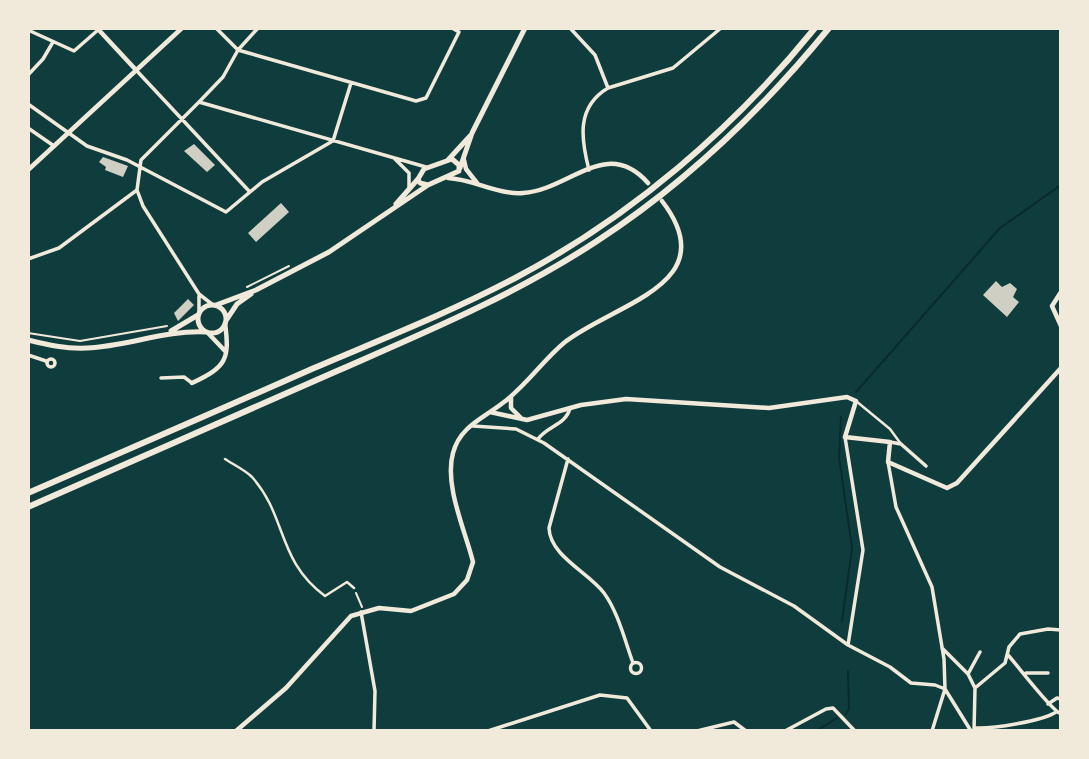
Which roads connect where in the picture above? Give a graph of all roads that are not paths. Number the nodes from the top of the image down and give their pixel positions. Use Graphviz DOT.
graph roads {
  1 [pos="182,28"];
  2 [pos="216,28"];
  3 [pos="258,28"];
  4 [pos="525,28"];
  5 [pos="570,28"];
  6 [pos="721,28"];
  7 [pos="816,28"];
  8 [pos="829,28"];
  9 [pos="98,29"];
  10 [pos="455,29"];
  11 [pos="28,30"];
  12 [pos="53,42"];
  13 [pos="239,50"];
  14 [pos="135,70"];
  15 [pos="28,75"];
  16 [pos="351,83"];
  17 [pos="608,88"];
  18 [pos="199,102"];
  19 [pos="28,104"];
  20 [pos="181,119"];
  21 [pos="28,128"];
  22 [pos="68,133"];
  23 [pos="472,134"];
  24 [pos="333,141"];
  25 [pos="54,146"];
  26 [pos="393,158"];
  27 [pos="447,160"];
  28 [pos="138,166"];
  29 [pos="428,168"];
  30 [pos="463,169"];
  31 [pos="28,170"];
  32 [pos="589,170"];
  33 [pos="410,173"];
  34 [pos="448,178"];
  35 [pos="418,179"];
  36 [pos="477,183"];
  37 [pos="648,183"];
  38 [pos="428,185"];
  39 [pos="409,188"];
  40 [pos="136,190"];
  41 [pos="249,191"];
  42 [pos="662,201"];
  43 [pos="387,214"];
  44 [pos="28,259"];
  45 [pos="256,290"];
  46 [pos="1061,292"];
  47 [pos="199,294"];
  48 [pos="214,305"];
  49 [pos="199,314"];
  50 [pos="226,321"];
  51 [pos="1061,326"];
  52 [pos="169,332"];
  53 [pos="207,332"];
  54 [pos="28,340"];
  55 [pos="227,354"];
  56 [pos="28,355"];
  57 [pos="47,361"];
  58 [pos="1061,368"];
  59 [pos="161,378"];
  60 [pos="192,383"];
  61 [pos="511,397"];
  62 [pos="856,401"];
  63 [pos="570,408"];
  64 [pos="490,412"];
  65 [pos="523,419"];
  66 [pos="476,420"];
  67 [pos="483,425"];
  68 [pos="468,427"];
  69 [pos="845,437"];
  70 [pos="538,439"];
  71 [pos="890,442"];
  72 [pos="901,444"];
  73 [pos="225,459"];
  74 [pos="568,459"];
  75 [pos="888,462"];
  76 [pos="926,466"];
  77 [pos="28,493"];
  78 [pos="28,507"];
  79 [pos="354,588"];
  80 [pos="362,611"];
  81 [pos="1061,631"];
  82 [pos="848,645"];
  83 [pos="942,648"];
  84 [pos="980,652"];
  85 [pos="1008,655"];
  86 [pos="634,663"];
  87 [pos="1026,673"];
  88 [pos="1048,673"];
  89 [pos="968,674"];
  90 [pos="975,688"];
  91 [pos="945,689"];
  92 [pos="1061,699"];
  93 [pos="1048,704"];
  94 [pos="1056,712"];
  95 [pos="1061,714"];
  96 [pos="973,730"];
  97 [pos="236,731"];
  98 [pos="374,731"];
  99 [pos="488,731"];
  100 [pos="651,731"];
  101 [pos="697,731"];
  102 [pos="746,731"];
  103 [pos="785,731"];
  104 [pos="854,731"];
  105 [pos="932,731"];
  1 -- 14 [label="street"];
  2 -- 13 [label="street"];
  3 -- 13 [label="street"];
  4 -- 23 [label="main road"];
  5 -- 17 [label="street"];
  6 -- 17 [label="street"];
  7 -- 77 [label="highway"];
  8 -- 78 [label="highway"];
  9 -- 12 [label="street"];
  9 -- 14 [label="street"];
  10 -- 16 [label="street"];
  11 -- 12 [label="street"];
  12 -- 15 [label="street"];
  13 -- 16 [label="street"];
  13 -- 18 [label="street"];
  14 -- 20 [label="street"];
  14 -- 22 [label="street"];
  16 -- 24 [label="street"];
  17 -- 32 [label="street"];
  18 -- 20 [label="street"];
  18 -- 24 [label="street"];
  19 -- 22 [label="street"];
  20 -- 28 [label="street"];
  20 -- 41 [label="street"];
  21 -- 25 [label="street"];
  22 -- 25 [label="street"];
  22 -- 28 [label="street"];
  23 -- 27 [label="main road"];
  23 -- 30 [label="main road"];
  24 -- 26 [label="street"];
  24 -- 41 [label="street"];
  25 -- 31 [label="street"];
  26 -- 29 [label="street"];
  26 -- 33 [label="street"];
  27 -- 29 [label="main road"];
  27 -- 30 [label="main road"];
  28 -- 40 [label="street"];
  28 -- 41 [label="street"];
  29 -- 35 [label="main road"];
  30 -- 34 [label="main road"];
  30 -- 36 [label="street"];
  32 -- 36 [label="street"];
  32 -- 37 [label="street"];
  33 -- 35 [label="street"];
  33 -- 39 [label="street"];
  34 -- 36 [label="street"];
  34 -- 38 [label="main road"];
  35 -- 38 [label="main road"];
  35 -- 39 [label="main road"];
  38 -- 43 [label="main road"];
  39 -- 43 [label="main road"];
  40 -- 44 [label="street"];
  40 -- 47 [label="street"];
  42 -- 61 [label="street"];
  43 -- 45 [label="main road"];
  45 -- 48 [label="main road"];
  45 -- 50 [label="main road"];
  46 -- 51 [label="street"];
  47 -- 48 [label="street"];
  47 -- 49 [label="street"];
  48 -- 49 [label="main road"];
  48 -- 50 [label="main road"];
  49 -- 52 [label="main road"];
  49 -- 53 [label="main road"];
  50 -- 53 [label="main road"];
  50 -- 55 [label="street"];
  52 -- 53 [label="main road"];
  52 -- 54 [label="main road"];
  53 -- 55 [label="street"];
  55 -- 60 [label="street"];
  56 -- 57 [label="street"];
  58 -- 75 [label="street"];
  59 -- 60 [label="street"];
  61 -- 64 [label="street"];
  61 -- 65 [label="street"];
  62 -- 63 [label="street"];
  62 -- 69 [label="street"];
  62 -- 72 [label="street"];
  63 -- 65 [label="street"];
  63 -- 70 [label="street"];
  64 -- 65 [label="street"];
  64 -- 66 [label="street"];
  66 -- 67 [label="street"];
  66 -- 68 [label="street"];
  67 -- 68 [label="street"];
  67 -- 70 [label="street"];
  68 -- 80 [label="street"];
  69 -- 71 [label="street"];
  69 -- 82 [label="street"];
  70 -- 74 [label="street"];
  71 -- 72 [label="street"];
  71 -- 75 [label="street"];
  72 -- 76 [label="street"];
  73 -- 79 [label="street"];
  74 -- 82 [label="street"];
  74 -- 86 [label="street"];
  75 -- 83 [label="street"];
  80 -- 97 [label="street"];
  80 -- 98 [label="street"];
  81 -- 85 [label="street"];
  82 -- 91 [label="street"];
  83 -- 89 [label="street"];
  83 -- 91 [label="street"];
  84 -- 89 [label="street"];
  85 -- 87 [label="street"];
  85 -- 90 [label="street"];
  87 -- 88 [label="street"];
  87 -- 93 [label="street"];
  89 -- 90 [label="street"];
  90 -- 96 [label="street"];
  91 -- 96 [label="street"];
  91 -- 105 [label="street"];
  92 -- 93 [label="street"];
  93 -- 94 [label="street"];
  94 -- 95 [label="street"];
  94 -- 96 [label="street"];
  99 -- 100 [label="street"];
  101 -- 102 [label="street"];
  103 -- 104 [label="street"];
}
